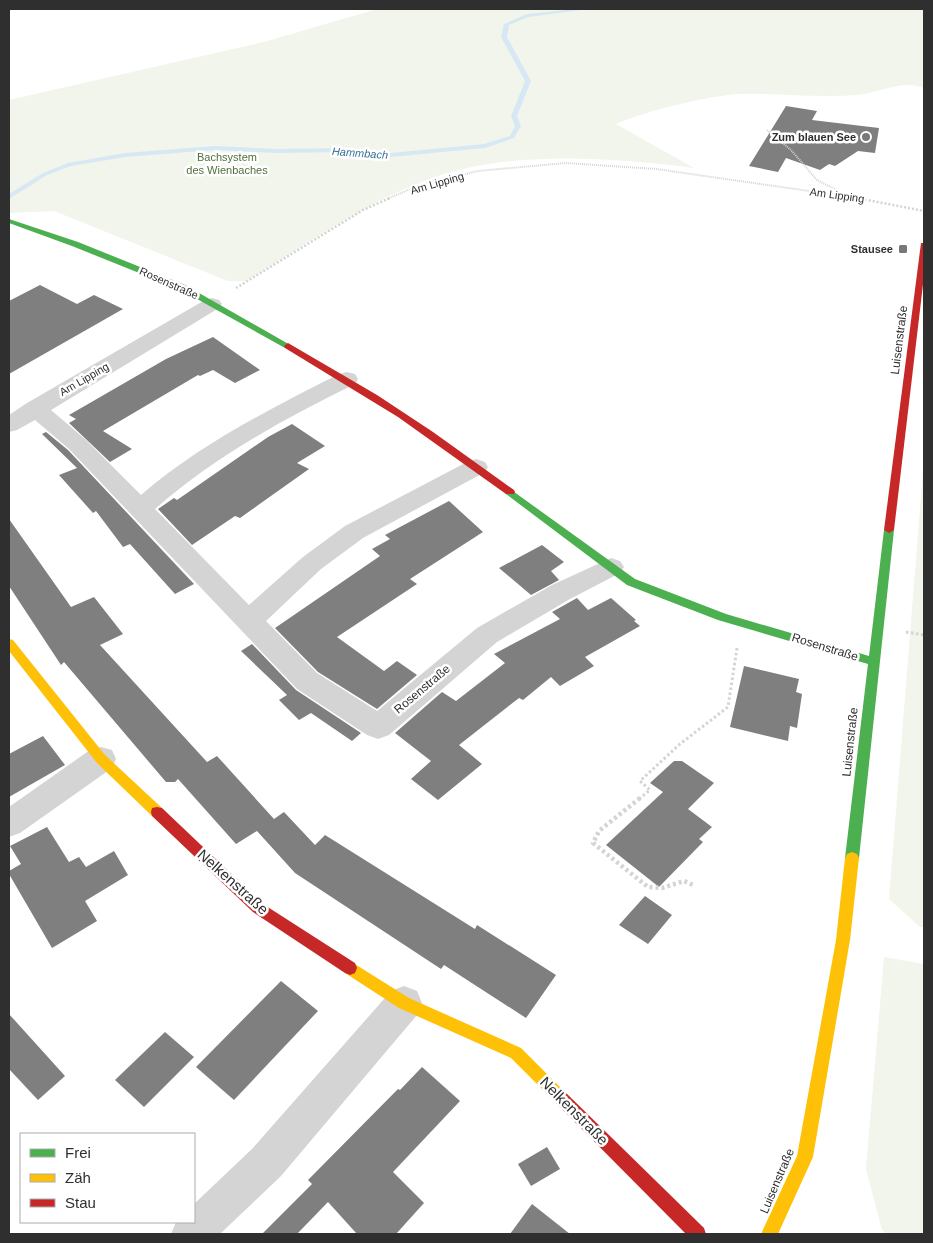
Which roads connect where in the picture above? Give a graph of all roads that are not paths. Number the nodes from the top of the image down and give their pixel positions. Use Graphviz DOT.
graph roads {
  1 [pos="9,221"];
  2 [pos="924,245"];
  3 [pos="212,304"];
  4 [pos="347,379"];
  5 [pos="35,408"];
  6 [pos="9,425"];
  7 [pos="476,467"];
  8 [pos="141,508"];
  9 [pos="611,567"];
  10 [pos="248,622"];
  11 [pos="9,642"];
  12 [pos="873,661"];
  13 [pos="101,760"];
  14 [pos="9,824"];
  15 [pos="404,1003"];
  16 [pos="191,1234"];
  17 [pos="698,1234"];
  18 [pos="769,1234"];
  1 -- 3 [label="street, Rosenstraße"];
  2 -- 12 [label="street, Luisenstraße"];
  3 -- 4 [label="street, Rosenstraße"];
  3 -- 5 [label="street, Am Lipping"];
  4 -- 7 [label="street, Rosenstraße"];
  4 -- 8 [label="street"];
  5 -- 6 [label="street, Am Lipping"];
  5 -- 8 [label="street, Rosenstraße"];
  7 -- 9 [label="street, Rosenstraße"];
  7 -- 10 [label="street"];
  8 -- 10 [label="street, Rosenstraße"];
  9 -- 10 [label="street, Rosenstraße"];
  9 -- 12 [label="street, Rosenstraße"];
  11 -- 13 [label="street, Nelkenstraße"];
  12 -- 18 [label="street, Luisenstraße"];
  13 -- 14 [label="street"];
  13 -- 15 [label="street, Nelkenstraße"];
  15 -- 16 [label="street"];
  15 -- 17 [label="street, Nelkenstraße"];
}
